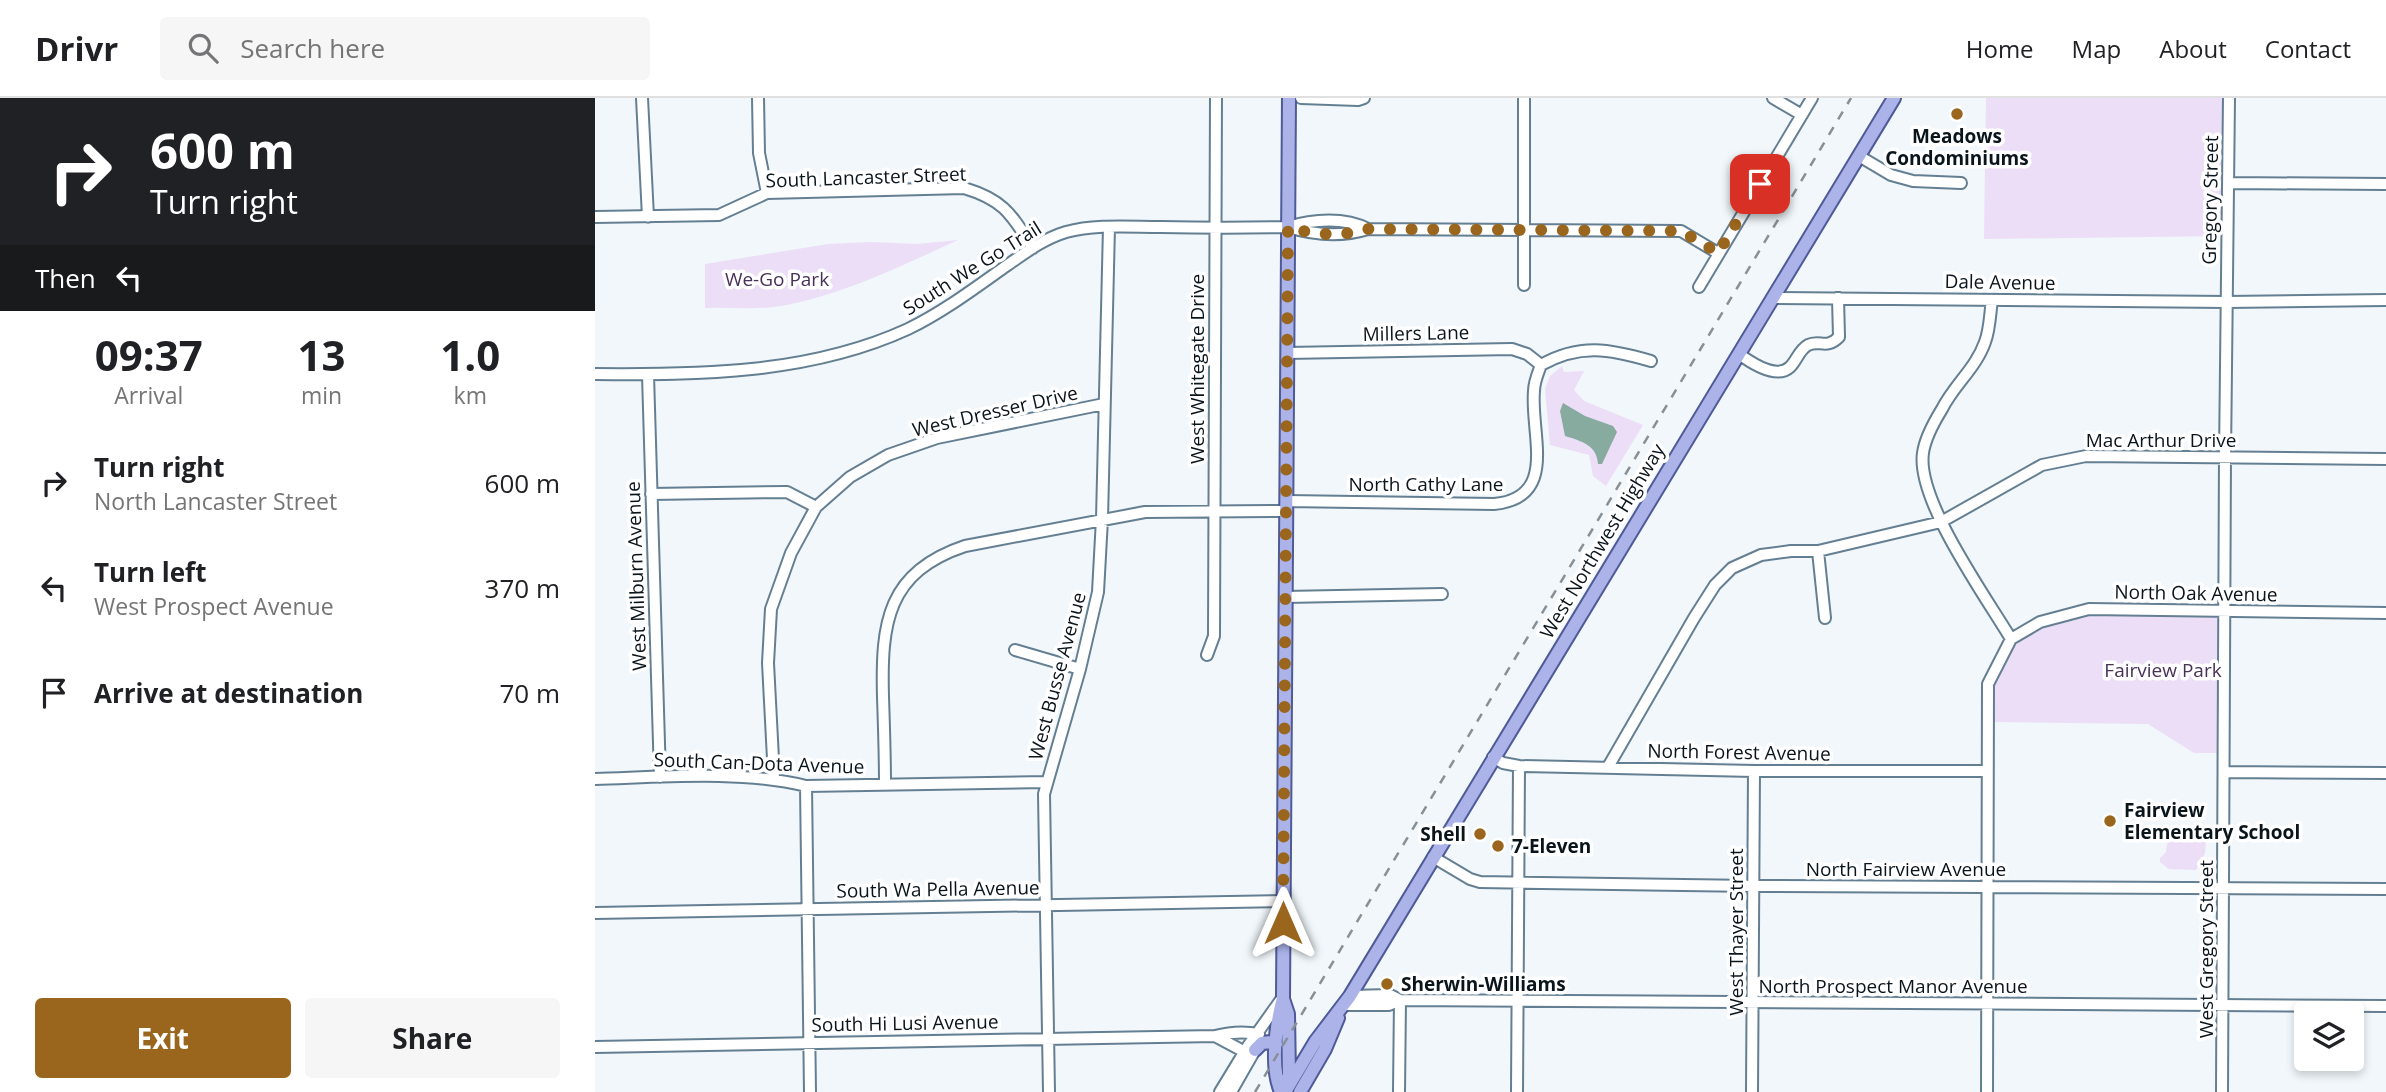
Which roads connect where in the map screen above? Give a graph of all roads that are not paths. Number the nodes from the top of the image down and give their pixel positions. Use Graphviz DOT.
graph roads {
  1 [pos="642,98"];
  2 [pos="758,98"];
  3 [pos="1210,98"];
  4 [pos="1216,98"];
  5 [pos="1289,98"];
  6 [pos="1301,98"];
  7 [pos="1364,98"];
  8 [pos="1524,98"];
  9 [pos="1773,98"];
  10 [pos="1812,98"];
  11 [pos="1893,98"];
  12 [pos="2229,98"];
  13 [pos="1802,115"];
  14 [pos="1859,156"];
  15 [pos="1961,183"];
  16 [pos="2228,183"];
  17 [pos="2386,184"];
  18 [pos="767,193"];
  19 [pos="595,217"];
  20 [pos="648,218"];
  21 [pos="1109,227"];
  22 [pos="1288,227"];
  23 [pos="1215,228"];
  24 [pos="1523,229"];
  25 [pos="1033,248"];
  26 [pos="1718,253"];
  27 [pos="1524,285"];
  28 [pos="1699,287"];
  29 [pos="1773,298"];
  30 [pos="1838,298"];
  31 [pos="1992,300"];
  32 [pos="2386,300"];
  33 [pos="2227,302"];
  34 [pos="1287,353"];
  35 [pos="1739,354"];
  36 [pos="1651,361"];
  37 [pos="1541,365"];
  38 [pos="595,374"];
  39 [pos="649,375"];
  40 [pos="1104,404"];
  41 [pos="2225,457"];
  42 [pos="2386,459"];
  43 [pos="651,494"];
  44 [pos="1286,506"];
  45 [pos="816,507"];
  46 [pos="1215,511"];
  47 [pos="1102,519"];
  48 [pos="1941,522"];
  49 [pos="1818,551"];
  50 [pos="1442,594"];
  51 [pos="1286,597"];
  52 [pos="2225,612"];
  53 [pos="2386,613"];
  54 [pos="1825,618"];
  55 [pos="2011,639"];
  56 [pos="1016,650"];
  57 [pos="1206,655"];
  58 [pos="1080,669"];
  59 [pos="1493,757"];
  60 [pos="1519,766"];
  61 [pos="1608,767"];
  62 [pos="1754,771"];
  63 [pos="1987,771"];
  64 [pos="2224,772"];
  65 [pos="2386,773"];
  66 [pos="660,777"];
  67 [pos="774,778"];
  68 [pos="595,779"];
  69 [pos="1047,782"];
  70 [pos="885,784"];
  71 [pos="806,786"];
  72 [pos="1433,858"];
  73 [pos="1518,883"];
  74 [pos="1754,886"];
  75 [pos="1987,887"];
  76 [pos="2224,888"];
  77 [pos="2386,889"];
  78 [pos="1283,901"];
  79 [pos="1046,904"];
  80 [pos="808,908"];
  81 [pos="595,913"];
  82 [pos="1283,998"];
  83 [pos="1347,1000"];
  84 [pos="1400,1000"];
  85 [pos="1517,1001"];
  86 [pos="1753,1002"];
  87 [pos="1988,1004"];
  88 [pos="2223,1005"];
  89 [pos="2386,1006"];
  90 [pos="1259,1034"];
  91 [pos="1215,1036"];
  92 [pos="1050,1039"];
  93 [pos="810,1042"];
  94 [pos="1276,1044"];
  95 [pos="595,1047"];
  96 [pos="1250,1051"];
  97 [pos="1289,1053"];
  98 [pos="1304,1059"];
  99 [pos="810,1092"];
  100 [pos="1049,1092"];
  101 [pos="1220,1092"];
  102 [pos="1231,1092"];
  103 [pos="1283,1092"];
  104 [pos="1300,1092"];
  105 [pos="1399,1092"];
  106 [pos="1517,1092"];
  107 [pos="1752,1092"];
  108 [pos="1987,1092"];
  109 [pos="2222,1092"];
  1 -- 20 [label="street"];
  2 -- 18 [label="street"];
  3 -- 4 [label="street"];
  4 -- 23 [label="street"];
  5 -- 22 [label="main road"];
  6 -- 7 [label="street"];
  8 -- 24 [label="street"];
  9 -- 13 [label="street"];
  10 -- 13 [label="street"];
  11 -- 14 [label="main road, West Northwest Highway"];
  12 -- 16 [label="street, Gregory Street"];
  13 -- 26 [label="street"];
  14 -- 15 [label="street"];
  14 -- 29 [label="main road, West Northwest Highway"];
  16 -- 17 [label="street"];
  16 -- 33 [label="street, Gregory Street"];
  18 -- 20 [label="street, South Lancaster Street"];
  18 -- 25 [label="street, South Lancaster Street"];
  19 -- 20 [label="street, South Lancaster Street"];
  21 -- 23 [label="street, South We Go Trail"];
  21 -- 25 [label="street, South We Go Trail"];
  21 -- 40 [label="street, West Busse Avenue"];
  22 -- 23 [label="street, South We Go Trail"];
  22 -- 24 [label="street, South We Go Trail"];
  22 -- 34 [label="main road"];
  23 -- 46 [label="street, West Whitegate Drive"];
  24 -- 26 [label="street, South We Go Trail"];
  24 -- 27 [label="street"];
  25 -- 39 [label="street, South We Go Trail"];
  26 -- 28 [label="street"];
  29 -- 30 [label="street, Dale Avenue"];
  29 -- 35 [label="main road, West Northwest Highway"];
  30 -- 31 [label="street, Dale Avenue"];
  30 -- 35 [label="street"];
  31 -- 33 [label="street, Dale Avenue"];
  31 -- 48 [label="street"];
  32 -- 33 [label="street, Dale Avenue"];
  33 -- 41 [label="street, West Gregory Street"];
  34 -- 37 [label="street, Millers Lane"];
  34 -- 44 [label="main road"];
  35 -- 59 [label="main road, West Northwest Highway"];
  36 -- 37 [label="street"];
  37 -- 44 [label="street, North Cathy Lane"];
  38 -- 39 [label="street, South We Go Trail"];
  39 -- 43 [label="street, West Milburn Avenue"];
  40 -- 45 [label="street, West Dresser Drive"];
  40 -- 47 [label="street, West Busse Avenue"];
  41 -- 42 [label="street, Mac Arthur Drive"];
  41 -- 48 [label="street, Mac Arthur Drive"];
  41 -- 52 [label="street, West Gregory Street"];
  43 -- 45 [label="street"];
  43 -- 66 [label="street, West Milburn Avenue"];
  44 -- 46 [label="street, North Cathy Lane"];
  44 -- 51 [label="main road"];
  45 -- 67 [label="street, West Dresser Drive"];
  46 -- 47 [label="street, North Cathy Lane"];
  46 -- 57 [label="street, West Whitegate Drive"];
  47 -- 58 [label="street, West Busse Avenue"];
  47 -- 70 [label="street, North Cathy Lane"];
  48 -- 49 [label="street, Mac Arthur Drive"];
  48 -- 55 [label="street"];
  49 -- 54 [label="street"];
  49 -- 61 [label="street, Mac Arthur Drive"];
  50 -- 51 [label="street"];
  51 -- 78 [label="main road"];
  52 -- 53 [label="street, North Oak Avenue"];
  52 -- 55 [label="street, North Oak Avenue"];
  52 -- 64 [label="street, West Gregory Street"];
  55 -- 63 [label="street"];
  56 -- 58 [label="street"];
  58 -- 69 [label="street, West Busse Avenue"];
  59 -- 60 [label="street, North Forest Avenue"];
  59 -- 72 [label="main road, West Northwest Highway"];
  60 -- 61 [label="street, North Forest Avenue"];
  60 -- 73 [label="street"];
  61 -- 62 [label="street, North Forest Avenue"];
  62 -- 63 [label="street, North Forest Avenue"];
  62 -- 74 [label="street, West Thayer Street"];
  63 -- 75 [label="street"];
  64 -- 65 [label="street"];
  64 -- 76 [label="street, West Gregory Street"];
  66 -- 67 [label="street, South Can-Dota Avenue"];
  66 -- 68 [label="street, South Can-Dota Avenue"];
  67 -- 71 [label="street, South Can-Dota Avenue"];
  69 -- 70 [label="street, South Can-Dota Avenue"];
  69 -- 79 [label="street, West Busse Avenue"];
  70 -- 71 [label="street, South Can-Dota Avenue"];
  71 -- 80 [label="street"];
  72 -- 73 [label="street, North Fairview Avenue"];
  72 -- 83 [label="main road, West Northwest Highway"];
  73 -- 74 [label="street, North Fairview Avenue"];
  73 -- 85 [label="street"];
  74 -- 75 [label="street, North Fairview Avenue"];
  74 -- 86 [label="street, West Thayer Street"];
  75 -- 76 [label="street, North Fairview Avenue"];
  75 -- 87 [label="street"];
  76 -- 77 [label="street, North Fairview Avenue"];
  76 -- 88 [label="street, West Gregory Street"];
  78 -- 79 [label="street, South Wa Pella Avenue"];
  78 -- 82 [label="main road"];
  79 -- 80 [label="street, South Wa Pella Avenue"];
  79 -- 92 [label="street, West Busse Avenue"];
  80 -- 81 [label="street, South Wa Pella Avenue"];
  80 -- 93 [label="street"];
  82 -- 90 [label="street"];
  82 -- 94 [label="main road"];
  82 -- 97 [label="main road"];
  83 -- 84 [label="street, North Prospect Manor Avenue"];
  83 -- 98 [label="main road, West Northwest Highway"];
  83 -- 104 [label="main road, West Northwest Highway"];
  84 -- 85 [label="street, North Prospect Manor Avenue"];
  84 -- 105 [label="street"];
  85 -- 86 [label="street, North Prospect Manor Avenue"];
  85 -- 106 [label="street"];
  86 -- 87 [label="street, North Prospect Manor Avenue"];
  86 -- 107 [label="street, West Thayer Street"];
  87 -- 88 [label="street, North Prospect Manor Avenue"];
  87 -- 108 [label="street"];
  88 -- 89 [label="street, North Prospect Manor Avenue"];
  88 -- 109 [label="street, West Gregory Street"];
  90 -- 91 [label="street, South Hi Lusi Avenue"];
  90 -- 96 [label="street"];
  91 -- 92 [label="street, South Hi Lusi Avenue"];
  91 -- 96 [label="street, South Hi Lusi Avenue"];
  92 -- 93 [label="street, South Hi Lusi Avenue"];
  92 -- 100 [label="street, West Busse Avenue"];
  93 -- 95 [label="street, South Hi Lusi Avenue"];
  93 -- 99 [label="street"];
  94 -- 96 [label="main road"];
  94 -- 103 [label="main road"];
  96 -- 101 [label="street"];
  96 -- 102 [label="street"];
  97 -- 98 [label="main road"];
  97 -- 103 [label="main road"];
  98 -- 103 [label="main road, West Northwest Highway"];
}
